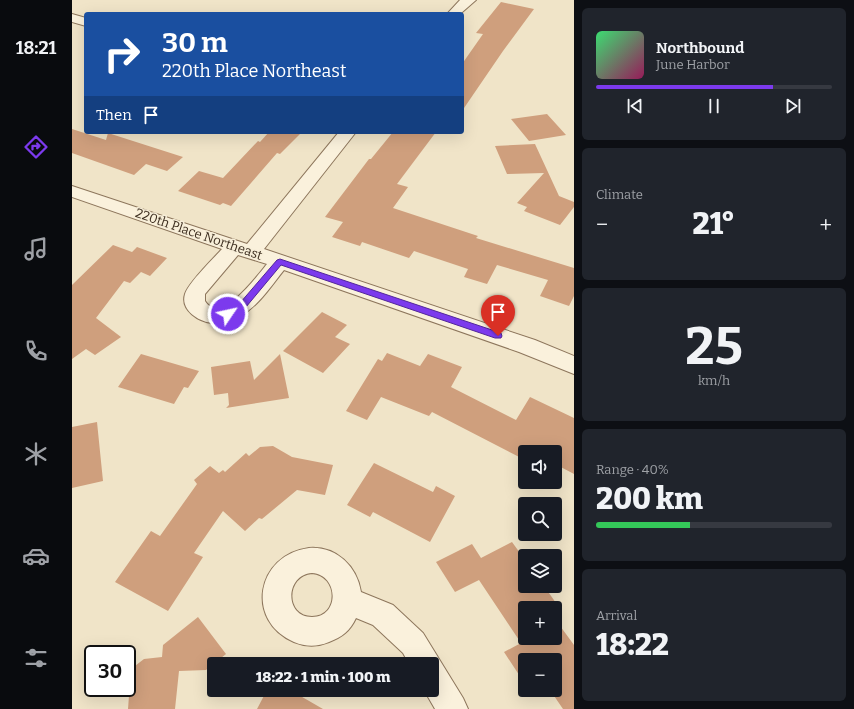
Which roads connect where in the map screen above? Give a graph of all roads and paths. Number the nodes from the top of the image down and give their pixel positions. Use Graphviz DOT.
graph roads {
  1 [pos="470,0"];
  2 [pos="455,12"];
  3 [pos="72,18"];
  4 [pos="84,21"];
  5 [pos="346,134"];
  6 [pos="72,191"];
  7 [pos="243,249"];
  8 [pos="280,262"];
  9 [pos="574,365"];
  10 [pos="348,601"];
  11 [pos="422,657"];
  12 [pos="439,686"];
  13 [pos="452,709"];
  1 -- 2 [label="street"];
  3 -- 4 [label="street"];
  5 -- 7 [label="street"];
  6 -- 7 [label="street, 220th Place Northeast"];
  7 -- 8 [label="street, 220th Place Northeast"];
  7 -- 8 [label="street"];
  8 -- 9 [label="street, 220th Place Northeast"];
  10 -- 11 [label="street"];
  12 -- 13 [label="street"];
}
